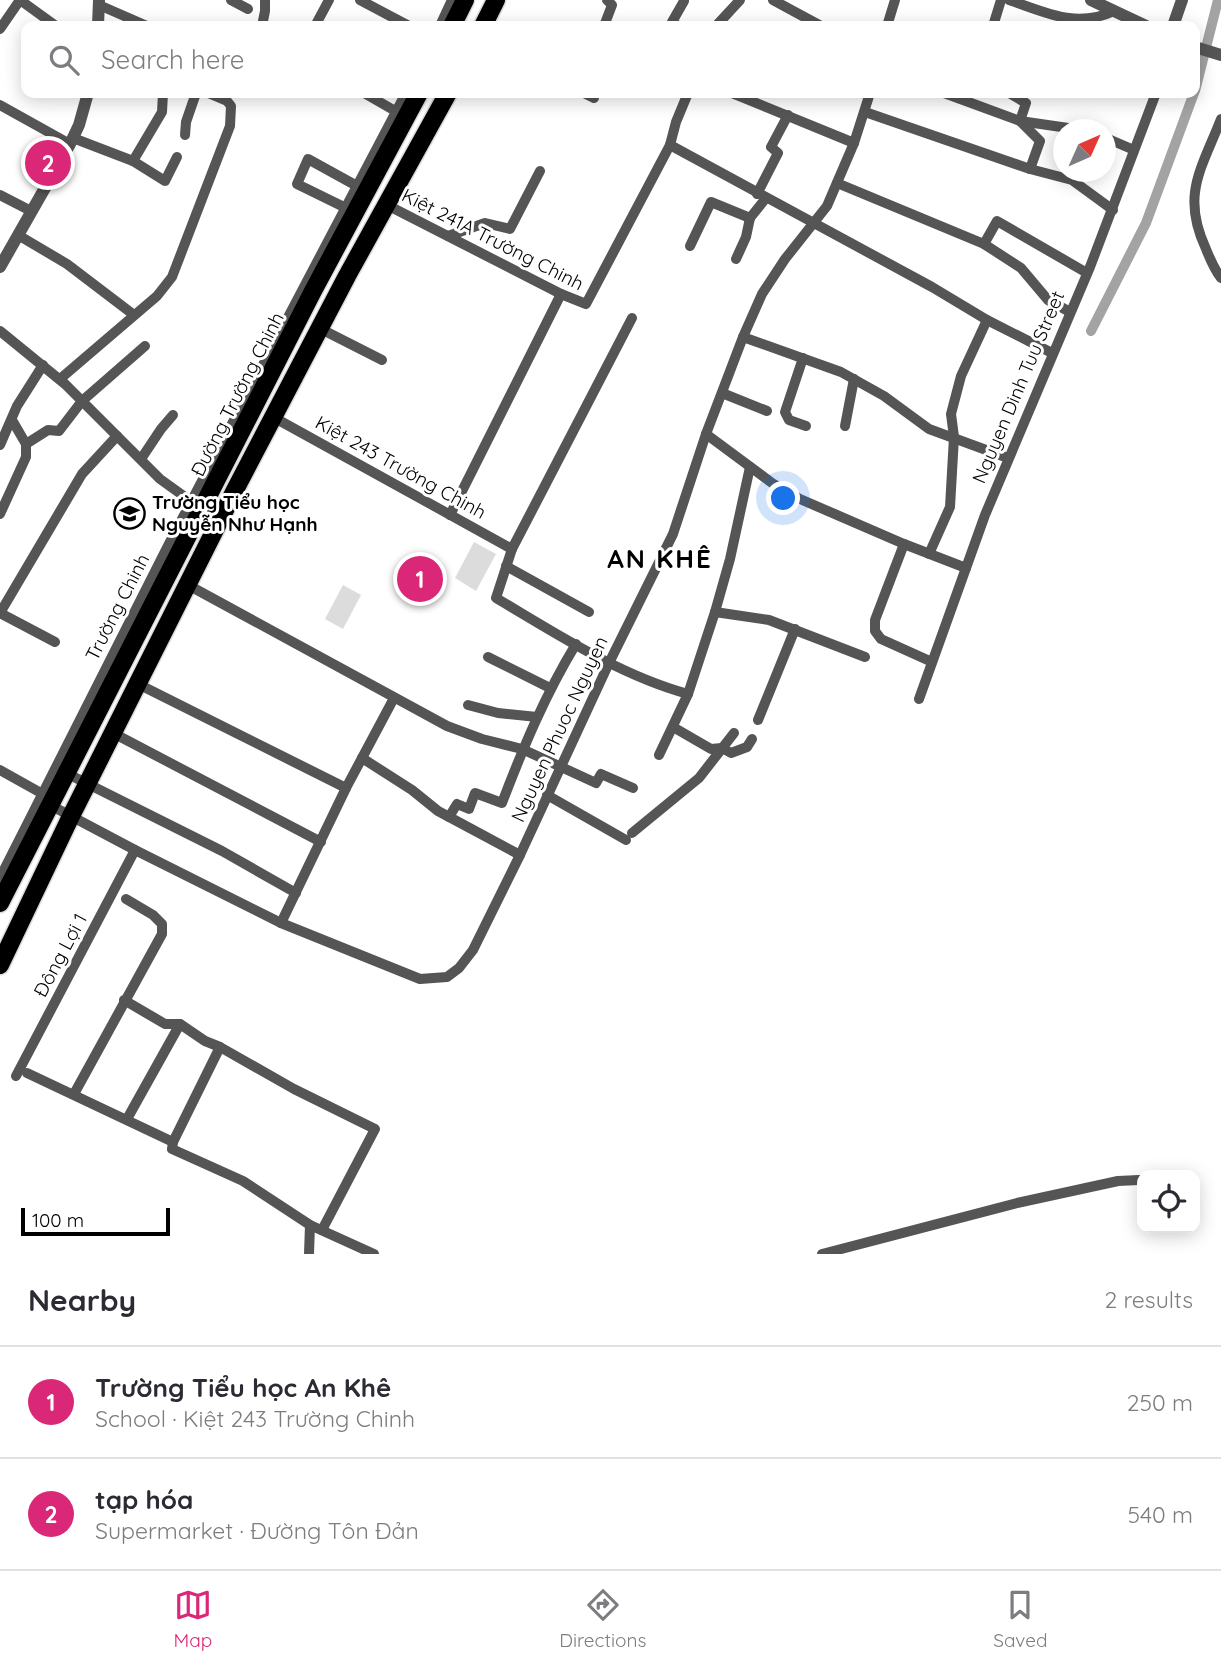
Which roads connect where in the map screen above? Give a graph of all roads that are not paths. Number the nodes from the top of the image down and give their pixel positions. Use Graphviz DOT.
graph roads {
  1 [pos="20,0"];
  2 [pos="231,0"];
  3 [pos="265,0"];
  4 [pos="329,0"];
  5 [pos="360,0"];
  6 [pos="453,0"];
  7 [pos="465,0"];
  8 [pos="496,0"];
  9 [pos="607,0"];
  10 [pos="740,0"];
  11 [pos="773,0"];
  12 [pos="895,0"];
  13 [pos="1001,0"];
  14 [pos="1009,0"];
  15 [pos="1091,0"];
  16 [pos="1182,0"];
  17 [pos="684,1"];
  18 [pos="99,2"];
  19 [pos="247,9"];
  20 [pos="1114,11"];
  21 [pos="1050,14"];
  22 [pos="49,21"];
  23 [pos="97,21"];
  24 [pos="137,21"];
  25 [pos="263,21"];
  26 [pos="318,21"];
  27 [pos="400,21"];
  28 [pos="443,21"];
  29 [pos="454,21"];
  30 [pos="486,21"];
  31 [pos="607,21"];
  32 [pos="674,21"];
  33 [pos="721,21"];
  34 [pos="812,21"];
  35 [pos="889,21"];
  36 [pos="995,21"];
  37 [pos="1048,21"];
  38 [pos="1135,21"];
  39 [pos="1175,21"];
  40 [pos="0,29"];
  41 [pos="1200,48"];
  42 [pos="1220,54"];
  43 [pos="86,98"];
  44 [pos="163,98"];
  45 [pos="194,98"];
  46 [pos="219,98"];
  47 [pos="445,98"];
  48 [pos="686,98"];
  49 [pos="745,98"];
  50 [pos="869,98"];
  51 [pos="958,98"];
  52 [pos="1018,98"];
  53 [pos="1153,98"];
  54 [pos="405,100"];
  55 [pos="0,105"];
  56 [pos="865,112"];
  57 [pos="788,115"];
  58 [pos="1221,119"];
  59 [pos="1020,121"];
  60 [pos="433,122"];
  61 [pos="1053,126"];
  62 [pos="186,135"];
  63 [pos="71,141"];
  64 [pos="854,143"];
  65 [pos="1116,143"];
  66 [pos="670,145"];
  67 [pos="1134,150"];
  68 [pos="177,157"];
  69 [pos="134,161"];
  70 [pos="1030,169"];
  71 [pos="540,171"];
  72 [pos="836,183"];
  73 [pos="357,187"];
  74 [pos="0,195"];
  75 [pos="761,196"];
  76 [pos="387,205"];
  77 [pos="346,208"];
  78 [pos="1113,210"];
  79 [pos="31,211"];
  80 [pos="750,218"];
  81 [pos="813,224"];
  82 [pos="18,235"];
  83 [pos="448,236"];
  84 [pos="984,244"];
  85 [pos="690,246"];
  86 [pos="736,259"];
  87 [pos="0,267"];
  88 [pos="1087,273"];
  89 [pos="1221,278"];
  90 [pos="313,291"];
  91 [pos="561,294"];
  92 [pos="333,302"];
  93 [pos="1070,312"];
  94 [pos="134,315"];
  95 [pos="632,318"];
  96 [pos="987,320"];
  97 [pos="319,328"];
  98 [pos="0,331"];
  99 [pos="743,337"];
  100 [pos="145,346"];
  101 [pos="1052,353"];
  102 [pos="803,358"];
  103 [pos="383,360"];
  104 [pos="43,365"];
  105 [pos="60,379"];
  106 [pos="854,379"];
  107 [pos="722,393"];
  108 [pos="82,401"];
  109 [pos="767,411"];
  110 [pos="173,415"];
  111 [pos="272,416"];
  112 [pos="12,420"];
  113 [pos="806,426"];
  114 [pos="845,426"];
  115 [pos="706,434"];
  116 [pos="117,436"];
  117 [pos="954,437"];
  118 [pos="26,444"];
  119 [pos="0,445"];
  120 [pos="1008,458"];
  121 [pos="141,460"];
  122 [pos="750,467"];
  123 [pos="192,502"];
  124 [pos="0,514"];
  125 [pos="450,515"];
  126 [pos="904,544"];
  127 [pos="512,549"];
  128 [pos="929,554"];
  129 [pos="506,566"];
  130 [pos="966,568"];
  131 [pos="188,585"];
  132 [pos="589,612"];
  133 [pos="715,612"];
  134 [pos="0,613"];
  135 [pos="795,629"];
  136 [pos="55,642"];
  137 [pos="576,644"];
  138 [pos="488,657"];
  139 [pos="865,657"];
  140 [pos="932,662"];
  141 [pos="609,663"];
  142 [pos="138,684"];
  143 [pos="550,688"];
  144 [pos="688,694"];
  145 [pos="394,698"];
  146 [pos="919,699"];
  147 [pos="468,705"];
  148 [pos="537,717"];
  149 [pos="758,720"];
  150 [pos="673,727"];
  151 [pos="113,733"];
  152 [pos="733,733"];
  153 [pos="752,739"];
  154 [pos="722,748"];
  155 [pos="522,749"];
  156 [pos="659,755"];
  157 [pos="362,758"];
  158 [pos="559,767"];
  159 [pos="0,770"];
  160 [pos="66,773"];
  161 [pos="87,783"];
  162 [pos="346,788"];
  163 [pos="633,788"];
  164 [pos="547,795"];
  165 [pos="49,799"];
  166 [pos="71,816"];
  167 [pos="449,817"];
  168 [pos="321,842"];
  169 [pos="135,850"];
  170 [pos="520,856"];
  171 [pos="0,880"];
  172 [pos="296,893"];
  173 [pos="126,899"];
  174 [pos="0,903"];
  175 [pos="281,923"];
  176 [pos="0,965"];
  177 [pos="124,1000"];
  178 [pos="180,1024"];
  179 [pos="220,1047"];
  180 [pos="74,1094"];
  181 [pos="127,1119"];
  182 [pos="173,1142"];
  183 [pos="1137,1180"];
  184 [pos="310,1225"];
  185 [pos="322,1230"];
  186 [pos="309,1254"];
  187 [pos="374,1254"];
  188 [pos="822,1254"];
  1 -- 22 [label="street"];
  1 -- 40 [label="street"];
  2 -- 19 [label="street"];
  3 -- 25 [label="street"];
  4 -- 26 [label="street"];
  5 -- 27 [label="street"];
  6 -- 28 [label="street"];
  7 -- 29 [label="highway"];
  8 -- 30 [label="highway"];
  9 -- 31 [label="street"];
  10 -- 33 [label="street"];
  11 -- 34 [label="street"];
  12 -- 35 [label="street"];
  13 -- 36 [label="street"];
  14 -- 21 [label="street"];
  15 -- 20 [label="street"];
  16 -- 39 [label="street"];
  17 -- 32 [label="street"];
  18 -- 23 [label="street"];
  18 -- 24 [label="street"];
  20 -- 21 [label="street"];
  20 -- 38 [label="street"];
  21 -- 37 [label="street"];
  41 -- 42 [label="street"];
  43 -- 63 [label="street"];
  44 -- 69 [label="street"];
  45 -- 62 [label="street"];
  46 -- 94 [label="street"];
  47 -- 60 [label="highway"];
  48 -- 66 [label="street"];
  49 -- 57 [label="street"];
  50 -- 56 [label="street, Nguyen Phuoc Nguyen"];
  51 -- 59 [label="street"];
  52 -- 59 [label="street"];
  53 -- 67 [label="street, Nguyen Dinh Tuu Street"];
  54 -- 60 [label="highway"];
  54 -- 73 [label="street, Trường Chinh"];
  54 -- 90 [label="highway, Đường Trường Chinh"];
  55 -- 63 [label="street"];
  56 -- 64 [label="street, Nguyen Phuoc Nguyen"];
  56 -- 70 [label="street"];
  57 -- 64 [label="street"];
  57 -- 75 [label="street"];
  58 -- 89 [label="street"];
  59 -- 61 [label="street"];
  59 -- 70 [label="street"];
  60 -- 76 [label="highway"];
  63 -- 69 [label="street"];
  63 -- 79 [label="street"];
  64 -- 72 [label="street, Nguyen Phuoc Nguyen"];
  65 -- 67 [label="street"];
  66 -- 75 [label="street"];
  66 -- 91 [label="street, Kiệt 241A Trường Chinh"];
  67 -- 78 [label="street, Nguyen Dinh Tuu Street"];
  68 -- 69 [label="street"];
  70 -- 78 [label="street"];
  71 -- 83 [label="street"];
  72 -- 81 [label="street, Nguyen Phuoc Nguyen"];
  72 -- 84 [label="street"];
  73 -- 77 [label="street, Trường Chinh"];
  73 -- 77 [label="street"];
  74 -- 79 [label="street"];
  75 -- 80 [label="street"];
  75 -- 81 [label="street"];
  76 -- 83 [label="street, Kiệt 241A Trường Chinh"];
  76 -- 92 [label="highway"];
  77 -- 123 [label="street, Trường Chinh"];
  78 -- 88 [label="street, Nguyen Dinh Tuu Street"];
  79 -- 82 [label="street"];
  80 -- 85 [label="street"];
  80 -- 86 [label="street"];
  81 -- 96 [label="street"];
  81 -- 99 [label="street, Nguyen Phuoc Nguyen"];
  82 -- 87 [label="street"];
  82 -- 94 [label="street"];
  83 -- 91 [label="street, Kiệt 241A Trường Chinh"];
  84 -- 88 [label="street"];
  84 -- 93 [label="street"];
  88 -- 93 [label="street, Nguyen Dinh Tuu Street"];
  90 -- 92 [label="highway"];
  90 -- 160 [label="highway, Đường Trường Chinh"];
  91 -- 125 [label="street"];
  92 -- 97 [label="highway"];
  93 -- 101 [label="street, Nguyen Dinh Tuu Street"];
  94 -- 105 [label="street"];
  95 -- 127 [label="street"];
  96 -- 101 [label="street"];
  96 -- 117 [label="street"];
  97 -- 103 [label="street"];
  97 -- 111 [label="highway"];
  98 -- 104 [label="street"];
  99 -- 102 [label="street"];
  99 -- 107 [label="street, Nguyen Phuoc Nguyen"];
  100 -- 108 [label="street"];
  101 -- 120 [label="street, Nguyen Dinh Tuu Street"];
  102 -- 106 [label="street"];
  102 -- 113 [label="street"];
  104 -- 105 [label="street"];
  104 -- 112 [label="street"];
  105 -- 108 [label="street"];
  106 -- 114 [label="street"];
  106 -- 117 [label="street"];
  107 -- 109 [label="street"];
  107 -- 115 [label="street, Nguyen Phuoc Nguyen"];
  108 -- 116 [label="street"];
  108 -- 118 [label="street"];
  110 -- 121 [label="street"];
  111 -- 125 [label="street, Kiệt 243 Trường Chinh"];
  111 -- 131 [label="highway"];
  112 -- 118 [label="street"];
  112 -- 119 [label="street"];
  115 -- 122 [label="street"];
  115 -- 141 [label="street, Nguyen Phuoc Nguyen"];
  116 -- 121 [label="street"];
  116 -- 134 [label="street"];
  117 -- 120 [label="street"];
  117 -- 128 [label="street"];
  118 -- 124 [label="street"];
  120 -- 130 [label="street, Nguyen Dinh Tuu Street"];
  121 -- 123 [label="street"];
  122 -- 126 [label="street"];
  122 -- 133 [label="street"];
  123 -- 165 [label="street, Trường Chinh"];
  125 -- 127 [label="street, Kiệt 243 Trường Chinh"];
  126 -- 128 [label="street"];
  126 -- 140 [label="street"];
  127 -- 129 [label="street"];
  128 -- 130 [label="street"];
  129 -- 132 [label="street"];
  129 -- 137 [label="street"];
  130 -- 140 [label="street, Nguyen Dinh Tuu Street"];
  131 -- 142 [label="highway"];
  131 -- 145 [label="street"];
  133 -- 135 [label="street"];
  133 -- 144 [label="street"];
  134 -- 136 [label="street"];
  135 -- 139 [label="street"];
  135 -- 149 [label="street"];
  137 -- 141 [label="street"];
  137 -- 143 [label="street"];
  138 -- 143 [label="street"];
  140 -- 146 [label="street, Nguyen Dinh Tuu Street"];
  141 -- 144 [label="street"];
  141 -- 158 [label="street, Nguyen Phuoc Nguyen"];
  142 -- 151 [label="highway"];
  142 -- 162 [label="street"];
  143 -- 148 [label="street"];
  144 -- 150 [label="street"];
  145 -- 155 [label="street"];
  145 -- 157 [label="street"];
  147 -- 148 [label="street"];
  148 -- 155 [label="street"];
  150 -- 154 [label="street"];
  150 -- 156 [label="street"];
  151 -- 161 [label="highway"];
  151 -- 168 [label="street"];
  152 -- 154 [label="street"];
  153 -- 154 [label="street"];
  154 -- 164 [label="street"];
  155 -- 158 [label="street"];
  155 -- 167 [label="street"];
  157 -- 162 [label="street"];
  157 -- 167 [label="street"];
  158 -- 163 [label="street"];
  158 -- 164 [label="street, Nguyen Phuoc Nguyen"];
  159 -- 165 [label="street, Nguyen Phuoc Nguyen"];
  160 -- 161 [label="street"];
  160 -- 165 [label="highway, Đường Trường Chinh"];
  161 -- 166 [label="highway"];
  161 -- 172 [label="street"];
  162 -- 168 [label="street"];
  164 -- 170 [label="street, Nguyen Phuoc Nguyen"];
  165 -- 166 [label="street, Nguyen Phuoc Nguyen"];
  165 -- 171 [label="street, Trường Chinh"];
  165 -- 174 [label="highway, Đường Trường Chinh"];
  166 -- 169 [label="street, Nguyen Phuoc Nguyen"];
  166 -- 176 [label="highway"];
  167 -- 170 [label="street"];
  168 -- 172 [label="street"];
  169 -- 175 [label="street, Nguyen Phuoc Nguyen"];
  169 -- 180 [label="street, Đông Lợi 1"];
  170 -- 175 [label="street, Nguyen Phuoc Nguyen"];
  172 -- 175 [label="street"];
  173 -- 177 [label="street"];
  177 -- 178 [label="street"];
  177 -- 180 [label="street"];
  178 -- 179 [label="street"];
  178 -- 181 [label="street"];
  179 -- 182 [label="street"];
  179 -- 185 [label="street"];
  180 -- 181 [label="street"];
  181 -- 182 [label="street"];
  182 -- 184 [label="street"];
  183 -- 188 [label="street"];
  184 -- 185 [label="street"];
  184 -- 186 [label="street"];
  185 -- 187 [label="street"];
}
